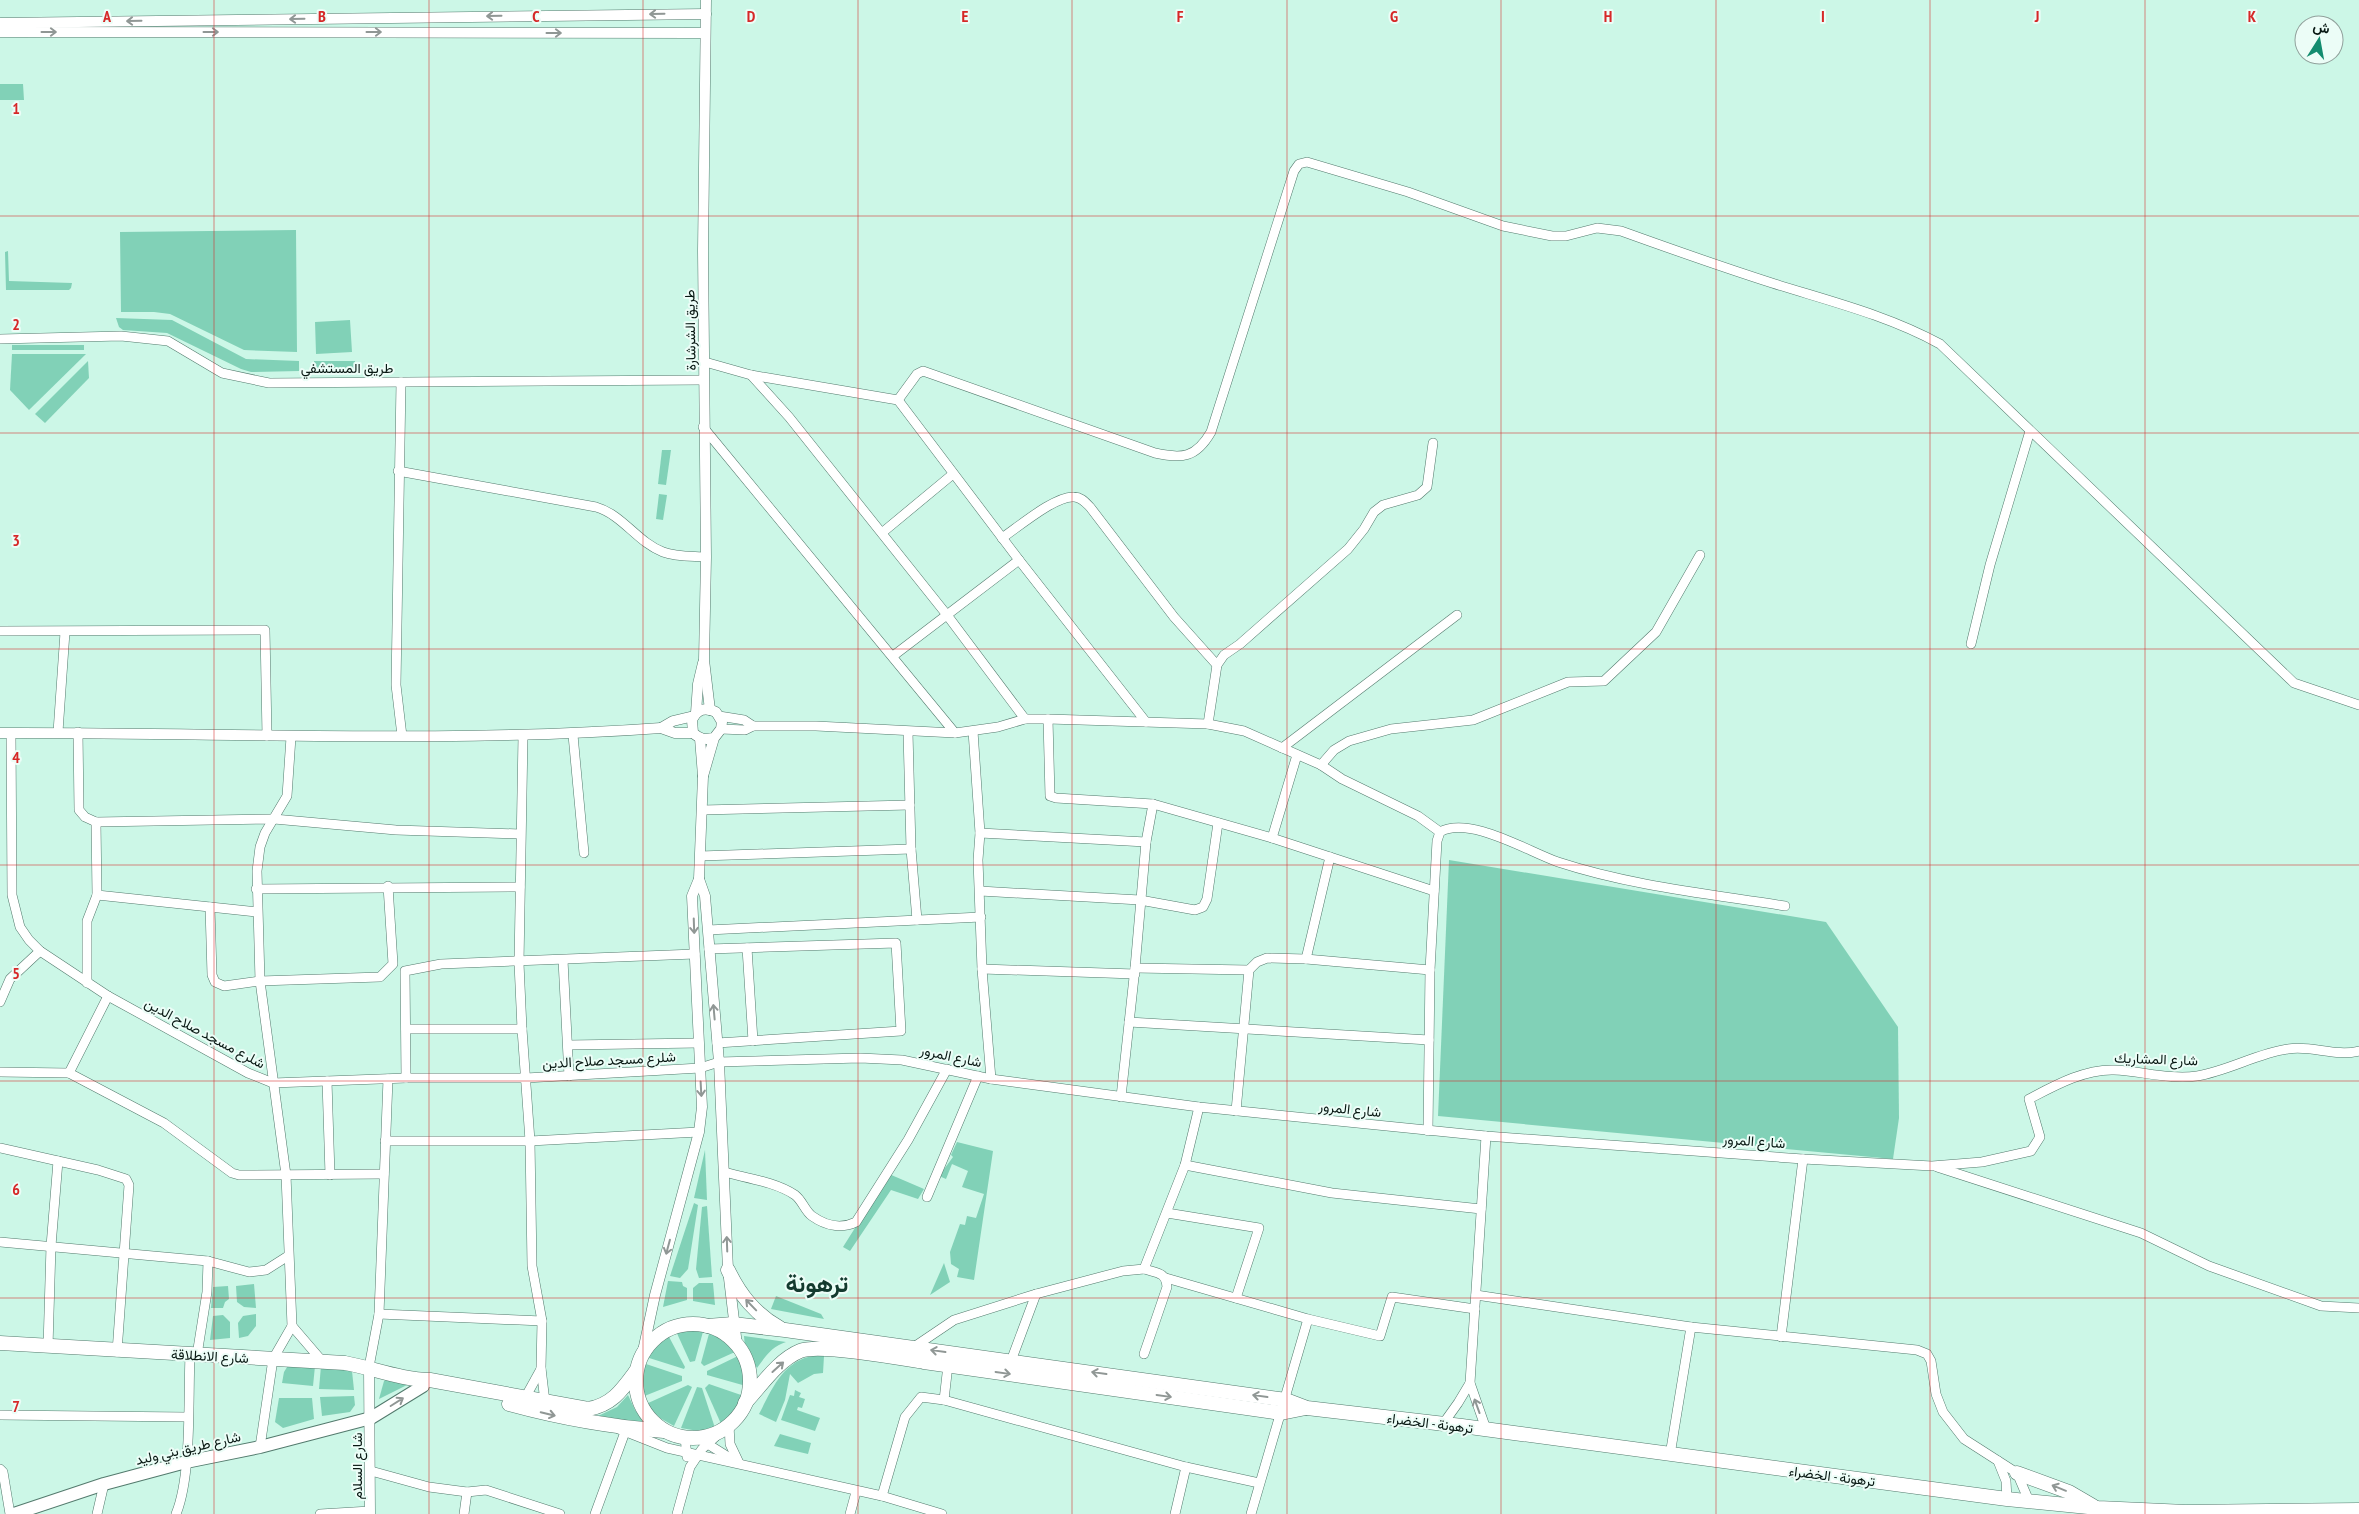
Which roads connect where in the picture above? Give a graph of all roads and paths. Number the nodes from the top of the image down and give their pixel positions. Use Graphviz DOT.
graph roads {
  1 [pos="706,0"];
  2 [pos="706,14"];
  3 [pos="0,23"];
  4 [pos="0,32"];
  5 [pos="706,33"];
  6 [pos="0,339"];
  7 [pos="705,362"];
  8 [pos="751,375"];
  9 [pos="704,380"];
  10 [pos="401,382"];
  11 [pos="898,400"];
  12 [pos="703,427"];
  13 [pos="2030,431"];
  14 [pos="1433,443"];
  15 [pos="398,471"];
  16 [pos="953,474"];
  17 [pos="882,532"];
  18 [pos="1002,538"];
  19 [pos="1700,555"];
  20 [pos="706,557"];
  21 [pos="1019,560"];
  22 [pos="947,615"];
  23 [pos="1457,615"];
  24 [pos="0,631"];
  25 [pos="65,632"];
  26 [pos="1971,644"];
  27 [pos="893,656"];
  28 [pos="704,660"];
  29 [pos="1217,665"];
  30 [pos="2359,705"];
  31 [pos="710,710"];
  32 [pos="695,714"];
  33 [pos="719,716"];
  34 [pos="1048,719"];
  35 [pos="1025,720"];
  36 [pos="1146,722"];
  37 [pos="1208,724"];
  38 [pos="753,726"];
  39 [pos="661,728"];
  40 [pos="721,729"];
  41 [pos="974,731"];
  42 [pos="58,732"];
  43 [pos="78,732"];
  44 [pos="908,732"];
  45 [pos="11,733"];
  46 [pos="955,733"];
  47 [pos="0,734"];
  48 [pos="573,735"];
  49 [pos="696,735"];
  50 [pos="267,736"];
  51 [pos="402,736"];
  52 [pos="523,736"];
  53 [pos="291,737"];
  54 [pos="714,738"];
  55 [pos="1282,748"];
  56 [pos="1297,755"];
  57 [pos="1322,765"];
  58 [pos="704,776"];
  59 [pos="1153,804"];
  60 [pos="910,805"];
  61 [pos="702,810"];
  62 [pos="274,819"];
  63 [pos="96,822"];
  64 [pos="1218,823"];
  65 [pos="1440,832"];
  66 [pos="980,833"];
  67 [pos="520,834"];
  68 [pos="1272,838"];
  69 [pos="1146,842"];
  70 [pos="912,849"];
  71 [pos="584,853"];
  72 [pos="700,856"];
  73 [pos="1330,857"];
  74 [pos="0,878"];
  75 [pos="11,878"];
  76 [pos="700,879"];
  77 [pos="388,886"];
  78 [pos="520,887"];
  79 [pos="256,889"];
  80 [pos="980,891"];
  81 [pos="1434,891"];
  82 [pos="97,895"];
  83 [pos="1140,900"];
  84 [pos="1785,906"];
  85 [pos="210,907"];
  86 [pos="257,912"];
  87 [pos="981,917"];
  88 [pos="917,920"];
  89 [pos="708,930"];
  90 [pos="747,948"];
  91 [pos="709,949"];
  92 [pos="40,951"];
  93 [pos="695,954"];
  94 [pos="1306,959"];
  95 [pos="563,960"];
  96 [pos="518,963"];
  97 [pos="982,969"];
  98 [pos="1249,970"];
  99 [pos="1430,970"];
  100 [pos="1135,971"];
  101 [pos="260,981"];
  102 [pos="87,982"];
  103 [pos="108,996"];
  104 [pos="0,1002"];
  105 [pos="1130,1022"];
  106 [pos="1243,1028"];
  107 [pos="406,1029"];
  108 [pos="522,1029"];
  109 [pos="1429,1040"];
  110 [pos="752,1041"];
  111 [pos="699,1043"];
  112 [pos="717,1043"];
  113 [pos="568,1045"];
  114 [pos="2359,1051"];
  115 [pos="719,1062"];
  116 [pos="700,1068"];
  117 [pos="947,1070"];
  118 [pos="0,1072"];
  119 [pos="69,1073"];
  120 [pos="569,1076"];
  121 [pos="978,1076"];
  122 [pos="406,1078"];
  123 [pos="526,1078"];
  124 [pos="388,1079"];
  125 [pos="991,1079"];
  126 [pos="327,1081"];
  127 [pos="273,1083"];
  128 [pos="1121,1097"];
  129 [pos="1199,1107"];
  130 [pos="1236,1111"];
  131 [pos="1428,1130"];
  132 [pos="699,1132"];
  133 [pos="1486,1136"];
  134 [pos="385,1141"];
  135 [pos="530,1141"];
  136 [pos="0,1148"];
  137 [pos="1803,1159"];
  138 [pos="58,1161"];
  139 [pos="1982,1162"];
  140 [pos="1185,1165"];
  141 [pos="1932,1166"];
  142 [pos="724,1172"];
  143 [pos="384,1174"];
  144 [pos="286,1175"];
  145 [pos="330,1175"];
  146 [pos="927,1197"];
  147 [pos="1481,1209"];
  148 [pos="1167,1213"];
  149 [pos="0,1242"];
  150 [pos="51,1246"];
  151 [pos="125,1252"];
  152 [pos="288,1256"];
  153 [pos="208,1261"];
  154 [pos="1144,1269"];
  155 [pos="728,1270"];
  156 [pos="1166,1278"];
  157 [pos="1036,1294"];
  158 [pos="1476,1294"];
  159 [pos="1236,1298"];
  160 [pos="1475,1308"];
  161 [pos="2359,1308"];
  162 [pos="380,1314"];
  163 [pos="1308,1319"];
  164 [pos="542,1321"];
  165 [pos="733,1324"];
  166 [pos="292,1326"];
  167 [pos="708,1326"];
  168 [pos="1691,1328"];
  169 [pos="785,1330"];
  170 [pos="1781,1337"];
  171 [pos="0,1344"];
  172 [pos="737,1345"];
  173 [pos="48,1347"];
  174 [pos="914,1348"];
  175 [pos="643,1351"];
  176 [pos="117,1352"];
  177 [pos="1144,1354"];
  178 [pos="194,1355"];
  179 [pos="273,1359"];
  180 [pos="1011,1361"];
  181 [pos="322,1362"];
  182 [pos="948,1365"];
  183 [pos="369,1367"];
  184 [pos="541,1368"];
  185 [pos="636,1371"];
  186 [pos="420,1383"];
  187 [pos="1470,1383"];
  188 [pos="525,1398"];
  189 [pos="944,1400"];
  190 [pos="545,1402"];
  191 [pos="745,1403"];
  192 [pos="1283,1406"];
  193 [pos="0,1415"];
  194 [pos="187,1417"];
  195 [pos="371,1418"];
  196 [pos="1443,1424"];
  197 [pos="726,1427"];
  198 [pos="1486,1429"];
  199 [pos="619,1430"];
  200 [pos="666,1431"];
  201 [pos="697,1440"];
  202 [pos="260,1447"];
  203 [pos="686,1452"];
  204 [pos="698,1455"];
  205 [pos="1670,1455"];
  206 [pos="1998,1461"];
  207 [pos="186,1462"];
  208 [pos="739,1463"];
  209 [pos="690,1467"];
  210 [pos="1186,1467"];
  211 [pos="0,1469"];
  212 [pos="371,1471"];
  213 [pos="2016,1473"];
  214 [pos="1259,1483"];
  215 [pos="104,1484"];
  216 [pos="467,1492"];
  217 [pos="856,1492"];
  218 [pos="882,1496"];
  219 [pos="2007,1499"];
  220 [pos="2029,1501"];
  221 [pos="2098,1508"];
  222 [pos="2359,1510"];
  223 [pos="370,1512"];
  224 [pos="2227,1513"];
  225 [pos="2259,1513"];
  226 [pos="10,1514"];
  227 [pos="14,1514"];
  228 [pos="97,1514"];
  229 [pos="176,1514"];
  230 [pos="320,1514"];
  231 [pos="464,1514"];
  232 [pos="560,1514"];
  233 [pos="596,1514"];
  234 [pos="677,1514"];
  235 [pos="850,1514"];
  236 [pos="942,1514"];
  237 [pos="1175,1514"];
  238 [pos="1251,1514"];
  1 -- 2 [label="street, طريق الشرشارة"];
  2 -- 3 [label="street, one-way"];
  2 -- 5 [label="street, طريق الشرشارة"];
  4 -- 5 [label="street, one-way"];
  5 -- 7 [label="street, طريق الشرشارة"];
  6 -- 10 [label="street, طريق المستشفي"];
  7 -- 8 [label="street"];
  7 -- 9 [label="street, طريق الشرشارة"];
  8 -- 11 [label="street"];
  8 -- 17 [label="street"];
  9 -- 10 [label="street, طريق المستشفي"];
  9 -- 12 [label="street, طريق الشرشارة"];
  10 -- 15 [label="street"];
  11 -- 13 [label="street"];
  11 -- 16 [label="street"];
  12 -- 20 [label="street, طريق الشرشارة"];
  12 -- 27 [label="street"];
  13 -- 26 [label="street"];
  13 -- 30 [label="street"];
  14 -- 29 [label="street"];
  15 -- 20 [label="street"];
  15 -- 51 [label="street"];
  16 -- 17 [label="street"];
  16 -- 18 [label="street"];
  17 -- 22 [label="street"];
  18 -- 21 [label="street"];
  18 -- 29 [label="street"];
  19 -- 57 [label="street"];
  20 -- 28 [label="street, طريق الشرشارة"];
  21 -- 22 [label="street"];
  21 -- 36 [label="street"];
  22 -- 27 [label="street"];
  22 -- 35 [label="street"];
  23 -- 55 [label="street"];
  24 -- 25 [label="street"];
  25 -- 42 [label="street"];
  25 -- 50 [label="street"];
  27 -- 46 [label="street"];
  28 -- 31 [label="street"];
  28 -- 32 [label="street"];
  29 -- 37 [label="street"];
  31 -- 32 [label="street"];
  31 -- 33 [label="street"];
  32 -- 39 [label="street"];
  32 -- 49 [label="street"];
  33 -- 38 [label="street"];
  33 -- 40 [label="street"];
  34 -- 35 [label="street"];
  34 -- 36 [label="street"];
  34 -- 59 [label="street"];
  35 -- 41 [label="street"];
  36 -- 37 [label="street"];
  37 -- 55 [label="street"];
  38 -- 40 [label="street"];
  38 -- 44 [label="street"];
  39 -- 48 [label="street"];
  39 -- 49 [label="street"];
  40 -- 54 [label="street"];
  41 -- 46 [label="street"];
  41 -- 66 [label="street"];
  42 -- 43 [label="street"];
  42 -- 45 [label="street"];
  43 -- 50 [label="street"];
  43 -- 63 [label="street"];
  44 -- 46 [label="street"];
  44 -- 60 [label="street"];
  45 -- 47 [label="street"];
  45 -- 75 [label="street, شلرع مسجد صلاح الدين"];
  48 -- 52 [label="street"];
  48 -- 71 [label="street"];
  49 -- 54 [label="street"];
  49 -- 58 [label="street"];
  50 -- 53 [label="street"];
  51 -- 52 [label="street"];
  51 -- 53 [label="street"];
  52 -- 67 [label="street"];
  53 -- 62 [label="street"];
  54 -- 58 [label="street"];
  55 -- 56 [label="street"];
  56 -- 57 [label="street"];
  56 -- 68 [label="street"];
  57 -- 65 [label="street"];
  58 -- 61 [label="street"];
  59 -- 64 [label="street"];
  59 -- 69 [label="street"];
  60 -- 61 [label="street"];
  60 -- 70 [label="street"];
  61 -- 72 [label="street"];
  62 -- 63 [label="street"];
  62 -- 67 [label="street"];
  62 -- 79 [label="street"];
  63 -- 82 [label="street"];
  64 -- 68 [label="street"];
  64 -- 83 [label="street"];
  65 -- 81 [label="street"];
  65 -- 84 [label="street"];
  66 -- 69 [label="street"];
  66 -- 80 [label="street"];
  67 -- 78 [label="street"];
  68 -- 73 [label="street"];
  69 -- 83 [label="street"];
  70 -- 72 [label="street"];
  70 -- 88 [label="street"];
  72 -- 76 [label="street"];
  73 -- 81 [label="street"];
  73 -- 94 [label="street"];
  74 -- 75 [label="street"];
  75 -- 92 [label="street, شلرع مسجد صلاح الدين"];
  76 -- 89 [label="street"];
  76 -- 93 [label="street, one-way"];
  77 -- 78 [label="street"];
  77 -- 79 [label="street"];
  77 -- 101 [label="street"];
  78 -- 96 [label="street"];
  79 -- 86 [label="street"];
  80 -- 83 [label="street"];
  80 -- 87 [label="street"];
  81 -- 99 [label="street"];
  82 -- 85 [label="street"];
  82 -- 102 [label="street"];
  83 -- 100 [label="street"];
  85 -- 86 [label="street"];
  85 -- 101 [label="street"];
  86 -- 101 [label="street"];
  87 -- 88 [label="street"];
  87 -- 97 [label="street"];
  88 -- 89 [label="street"];
  89 -- 91 [label="street"];
  90 -- 91 [label="street"];
  90 -- 110 [label="street"];
  90 -- 110 [label="street"];
  112 -- 91 [label="street, one-way"];
  92 -- 102 [label="street, شلرع مسجد صلاح الدين"];
  92 -- 104 [label="street"];
  93 -- 95 [label="street"];
  93 -- 111 [label="street"];
  94 -- 98 [label="street"];
  94 -- 99 [label="street"];
  95 -- 96 [label="street"];
  95 -- 113 [label="street"];
  96 -- 107 [label="street"];
  96 -- 108 [label="street"];
  97 -- 100 [label="street"];
  97 -- 125 [label="street"];
  98 -- 100 [label="street"];
  98 -- 106 [label="street"];
  99 -- 109 [label="street"];
  100 -- 105 [label="street"];
  101 -- 127 [label="street"];
  102 -- 103 [label="street, شلرع مسجد صلاح الدين"];
  103 -- 119 [label="street"];
  103 -- 127 [label="street, شلرع مسجد صلاح الدين"];
  105 -- 106 [label="street"];
  105 -- 128 [label="street"];
  106 -- 109 [label="street"];
  106 -- 130 [label="street"];
  107 -- 108 [label="street"];
  107 -- 122 [label="street"];
  108 -- 123 [label="street"];
  109 -- 131 [label="street"];
  110 -- 112 [label="street"];
  111 -- 113 [label="street"];
  111 -- 116 [label="street"];
  112 -- 115 [label="street"];
  113 -- 120 [label="street"];
  114 -- 139 [label="street, شارع المشاريك"];
  115 -- 116 [label="street, شلرع مسجد صلاح الدين"];
  115 -- 117 [label="street, شارع المرور"];
  115 -- 142 [label="street"];
  116 -- 120 [label="street, شلرع مسجد صلاح الدين"];
  116 -- 132 [label="street, one-way"];
  117 -- 121 [label="street, شارع المرور"];
  117 -- 142 [label="street"];
  118 -- 119 [label="street"];
  119 -- 144 [label="street"];
  120 -- 123 [label="street, شلرع مسجد صلاح الدين"];
  121 -- 125 [label="street, شارع المرور"];
  121 -- 146 [label="street"];
  122 -- 123 [label="street, شلرع مسجد صلاح الدين"];
  122 -- 124 [label="street, شلرع مسجد صلاح الدين"];
  123 -- 135 [label="street"];
  124 -- 126 [label="street, شلرع مسجد صلاح الدين"];
  124 -- 134 [label="street"];
  125 -- 128 [label="street, شارع المرور"];
  126 -- 127 [label="street, شلرع مسجد صلاح الدين"];
  126 -- 145 [label="street"];
  127 -- 144 [label="street"];
  128 -- 129 [label="street, شارع المرور"];
  129 -- 130 [label="street, شارع المرور"];
  129 -- 140 [label="street"];
  130 -- 131 [label="street, شارع المرور"];
  131 -- 133 [label="street, شارع المرور"];
  132 -- 135 [label="street"];
  132 -- 175 [label="street, one-way"];
  133 -- 137 [label="street, شارع المرور"];
  133 -- 147 [label="street"];
  134 -- 135 [label="street"];
  134 -- 143 [label="street"];
  135 -- 164 [label="street"];
  136 -- 138 [label="street"];
  137 -- 141 [label="street, شارع المرور"];
  137 -- 170 [label="street"];
  138 -- 150 [label="street"];
  138 -- 151 [label="street"];
  139 -- 141 [label="street, شارع المرور"];
  140 -- 147 [label="street"];
  140 -- 148 [label="street"];
  141 -- 161 [label="street"];
  155 -- 142 [label="street, one-way"];
  143 -- 145 [label="street"];
  143 -- 162 [label="street"];
  144 -- 145 [label="street"];
  144 -- 152 [label="street"];
  147 -- 158 [label="street"];
  148 -- 154 [label="street"];
  148 -- 159 [label="street"];
  149 -- 150 [label="street"];
  150 -- 151 [label="street"];
  150 -- 173 [label="street"];
  151 -- 153 [label="street"];
  151 -- 176 [label="street"];
  152 -- 153 [label="street"];
  152 -- 166 [label="street"];
  153 -- 178 [label="street"];
  154 -- 156 [label="street"];
  154 -- 157 [label="street"];
  155 -- 165 [label="street"];
  169 -- 155 [label="highway, one-way"];
  156 -- 159 [label="street"];
  156 -- 177 [label="street"];
  157 -- 174 [label="street"];
  157 -- 180 [label="street"];
  158 -- 160 [label="street"];
  158 -- 168 [label="street"];
  159 -- 163 [label="street"];
  160 -- 163 [label="street"];
  160 -- 187 [label="street"];
  162 -- 164 [label="street"];
  162 -- 183 [label="street"];
  163 -- 192 [label="street"];
  164 -- 184 [label="street"];
  165 -- 167 [label="highway"];
  165 -- 169 [label="highway"];
  165 -- 172 [label="street"];
  166 -- 179 [label="street"];
  166 -- 181 [label="street"];
  167 -- 172 [label="highway"];
  167 -- 175 [label="highway"];
  168 -- 170 [label="street"];
  168 -- 205 [label="street"];
  169 -- 174 [label="highway"];
  170 -- 206 [label="street"];
  171 -- 173 [label="highway, شارع الانطلاقة"];
  172 -- 191 [label="highway"];
  173 -- 176 [label="highway, شارع الانطلاقة"];
  180 -- 174 [label="highway, one-way"];
  175 -- 185 [label="highway"];
  176 -- 178 [label="highway, شارع الانطلاقة"];
  178 -- 179 [label="highway, شارع الانطلاقة"];
  178 -- 194 [label="street"];
  179 -- 181 [label="highway, شارع الانطلاقة"];
  179 -- 202 [label="street"];
  192 -- 180 [label="highway, one-way"];
  181 -- 183 [label="highway, شارع الانطلاقة"];
  182 -- 189 [label="street"];
  191 -- 182 [label="highway, one-way"];
  182 -- 192 [label="highway, one-way"];
  183 -- 186 [label="highway, شارع الانطلاقة"];
  183 -- 195 [label="street, شارع السلام"];
  184 -- 188 [label="street"];
  184 -- 190 [label="street"];
  185 -- 190 [label="highway"];
  185 -- 200 [label="highway"];
  186 -- 188 [label="highway"];
  195 -- 186 [label="main road, شارع طريق بني وليد, one-way"];
  186 -- 199 [label="highway, one-way"];
  187 -- 196 [label="street"];
  198 -- 187 [label="street, one-way"];
  188 -- 190 [label="highway"];
  189 -- 210 [label="street"];
  189 -- 218 [label="street"];
  191 -- 197 [label="highway"];
  192 -- 196 [label="highway, ترهونة - الخضراء"];
  192 -- 214 [label="street"];
  193 -- 194 [label="street"];
  194 -- 207 [label="street"];
  195 -- 202 [label="main road, شارع طريق بني وليد"];
  195 -- 212 [label="street, شارع السلام"];
  196 -- 198 [label="highway, ترهونة - الخضراء"];
  197 -- 201 [label="highway"];
  197 -- 208 [label="street"];
  198 -- 205 [label="highway, ترهونة - الخضراء"];
  199 -- 200 [label="highway"];
  199 -- 203 [label="street"];
  199 -- 233 [label="street"];
  200 -- 201 [label="highway"];
  201 -- 203 [label="street"];
  201 -- 204 [label="street"];
  201 -- 208 [label="street"];
  202 -- 207 [label="main road, شارع طريق بني وليد"];
  203 -- 204 [label="street"];
  203 -- 209 [label="street"];
  204 -- 208 [label="street"];
  204 -- 209 [label="street"];
  205 -- 219 [label="highway, ترهونة - الخضراء"];
  206 -- 213 [label="street"];
  206 -- 219 [label="street"];
  207 -- 215 [label="main road, شارع طريق بني وليد"];
  207 -- 229 [label="street"];
  208 -- 217 [label="street"];
  209 -- 234 [label="street"];
  210 -- 214 [label="street"];
  210 -- 237 [label="street"];
  211 -- 226 [label="street"];
  212 -- 216 [label="street"];
  212 -- 223 [label="street, شارع السلام"];
  213 -- 220 [label="street"];
  221 -- 213 [label="highway, one-way"];
  214 -- 238 [label="street"];
  215 -- 227 [label="main road, شارع طريق بني وليد"];
  215 -- 228 [label="street"];
  216 -- 231 [label="street"];
  216 -- 232 [label="street"];
  217 -- 218 [label="street"];
  217 -- 235 [label="street"];
  218 -- 236 [label="street"];
  219 -- 220 [label="highway, ترهونة - الخضراء"];
  220 -- 221 [label="highway, ترهونة - الخضراء"];
  221 -- 224 [label="highway, ترهونة - الخضراء"];
  222 -- 225 [label="highway, ترهونة - الخضراء"];
  223 -- 230 [label="street"];
  224 -- 225 [label="highway, ترهونة - الخضراء"];
}
